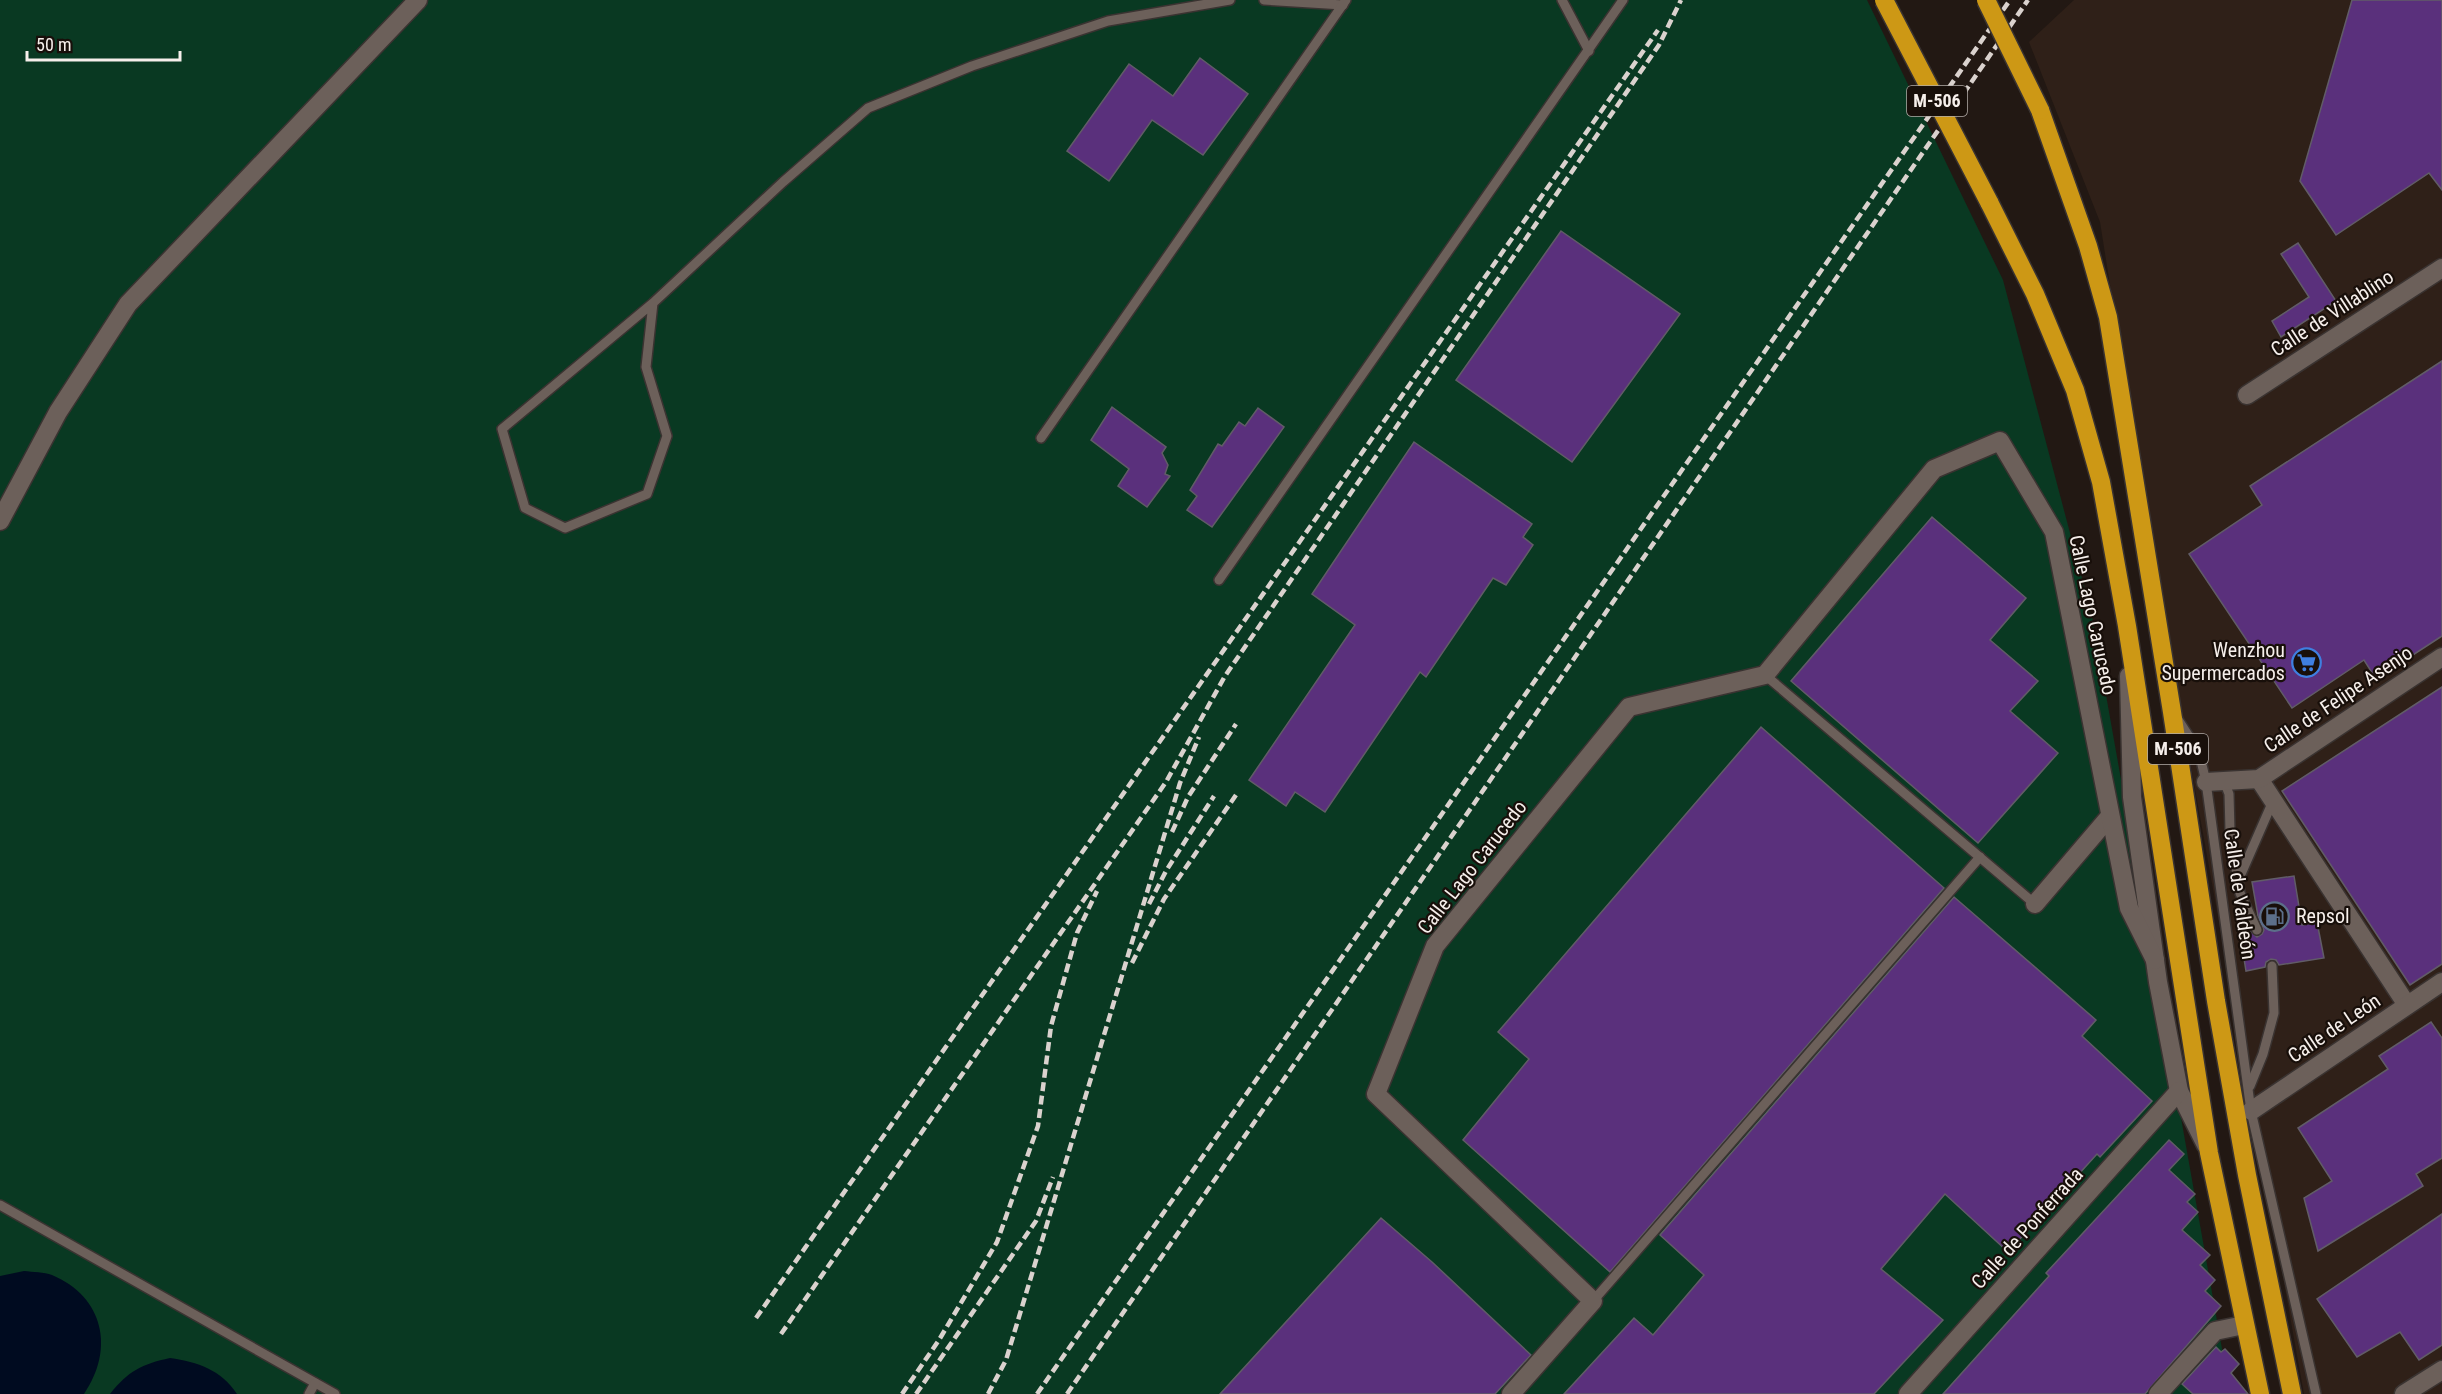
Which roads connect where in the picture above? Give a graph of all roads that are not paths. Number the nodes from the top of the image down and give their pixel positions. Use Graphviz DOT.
graph roads {
  1 [pos="418,0"];
  2 [pos="1230,0"];
  3 [pos="1264,0"];
  4 [pos="1562,0"];
  5 [pos="1623,0"];
  6 [pos="1884,0"];
  7 [pos="1986,0"];
  8 [pos="1344,3"];
  9 [pos="1588,51"];
  10 [pos="2442,268"];
  11 [pos="653,303"];
  12 [pos="2247,395"];
  13 [pos="1041,438"];
  14 [pos="0,521"];
  15 [pos="1219,580"];
  16 [pos="2127,626"];
  17 [pos="2442,657"];
  18 [pos="1765,675"];
  19 [pos="2172,712"];
  20 [pos="2259,779"];
  21 [pos="2215,781"];
  22 [pos="2273,801"];
  23 [pos="2110,816"];
  24 [pos="1980,857"];
  25 [pos="2238,881"];
  26 [pos="2035,904"];
  27 [pos="2256,930"];
  28 [pos="2155,960"];
  29 [pos="2272,966"];
  30 [pos="2442,982"];
  31 [pos="2407,1005"];
  32 [pos="2249,1089"];
  33 [pos="2179,1091"];
  34 [pos="2251,1111"];
  35 [pos="2210,1153"];
  36 [pos="0,1205"];
  37 [pos="1593,1301"];
  38 [pos="2244,1325"];
  39 [pos="2442,1370"];
  40 [pos="315,1383"];
  41 [pos="309,1394"];
  42 [pos="335,1394"];
  43 [pos="1511,1394"];
  44 [pos="1908,1394"];
  45 [pos="2158,1394"];
  46 [pos="2260,1394"];
  47 [pos="2292,1394"];
  48 [pos="2316,1394"];
  49 [pos="2404,1394"];
  1 -- 14 [label="street"];
  2 -- 11 [label="lane"];
  3 -- 8 [label="lane"];
  4 -- 9 [label="lane"];
  5 -- 9 [label="lane"];
  6 -- 16 [label="highway, M-506, bridge"];
  7 -- 19 [label="highway, M-506, bridge"];
  8 -- 13 [label="lane"];
  9 -- 15 [label="lane"];
  10 -- 12 [label="street, Calle de Villablino"];
  11 -- 11 [label="lane"];
  16 -- 28 [label="street"];
  16 -- 35 [label="highway, M-506"];
  17 -- 20 [label="street, Calle de Felipe Asenjo"];
  18 -- 23 [label="street, Calle Lago Carucedo"];
  18 -- 24 [label="lane"];
  18 -- 37 [label="street, Calle Lago Carucedo"];
  19 -- 21 [label="lane, Calle de Valdeón"];
  19 -- 47 [label="highway, M-506"];
  20 -- 21 [label="street, Calle de Felipe Asenjo"];
  20 -- 22 [label="street, Calle de Felipe Asenjo"];
  21 -- 25 [label="lane, Calle de Valdeón"];
  21 -- 32 [label="lane, Calle de Valdeón"];
  22 -- 25 [label="lane, Calle de Valdeón"];
  22 -- 31 [label="street, Calle de Felipe Asenjo"];
  23 -- 26 [label="street"];
  23 -- 28 [label="street, Calle Lago Carucedo"];
  24 -- 26 [label="lane"];
  24 -- 37 [label="lane"];
  25 -- 27 [label="lane, Calle de Valdeón"];
  28 -- 33 [label="street"];
  29 -- 32 [label="lane, Calle de Valdeón"];
  30 -- 31 [label="street, Calle de León"];
  31 -- 34 [label="street, Calle de León"];
  32 -- 34 [label="lane, Calle de Valdeón"];
  33 -- 35 [label="street"];
  33 -- 44 [label="street, Calle de Ponferrada"];
  34 -- 48 [label="lane, Calle de Valdeón"];
  35 -- 38 [label="highway, M-506"];
  36 -- 40 [label="lane"];
  37 -- 43 [label="street"];
  38 -- 45 [label="street"];
  38 -- 46 [label="highway, M-506"];
  39 -- 49 [label="street"];
  40 -- 41 [label="lane"];
  40 -- 42 [label="lane"];
}
